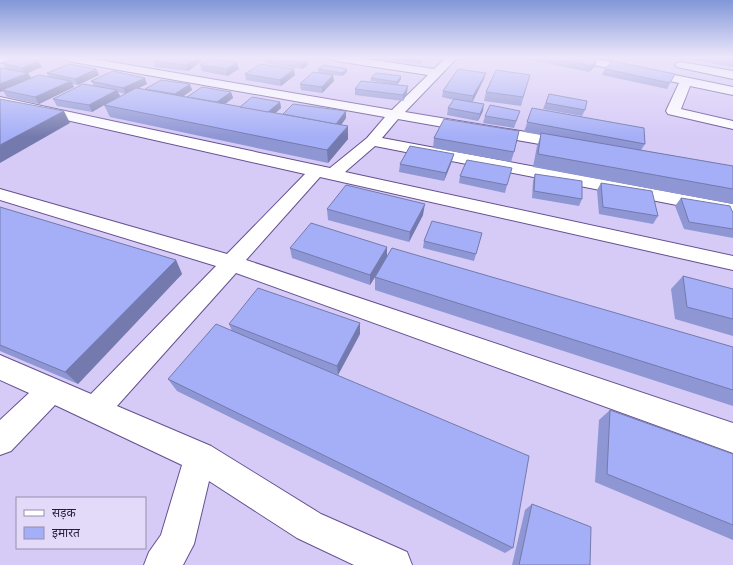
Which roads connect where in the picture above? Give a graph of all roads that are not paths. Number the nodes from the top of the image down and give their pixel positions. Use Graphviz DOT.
graph roads {
  1 [pos="222,84"];
  2 [pos="425,84"];
  3 [pos="685,84"];
  4 [pos="702,84"];
  5 [pos="733,91"];
  6 [pos="0,101"];
  7 [pos="395,114"];
  8 [pos="733,125"];
  9 [pos="372,141"];
  10 [pos="584,147"];
  11 [pos="325,173"];
  12 [pos="0,194"];
  13 [pos="733,210"];
  14 [pos="231,263"];
  15 [pos="733,263"];
  16 [pos="0,367"];
  17 [pos="51,390"];
  18 [pos="95,410"];
  19 [pos="733,438"];
  20 [pos="0,440"];
  21 [pos="200,458"];
  22 [pos="162,565"];
  23 [pos="394,565"];
  1 -- 7 [label="street"];
  2 -- 7 [label="street"];
  3 -- 8 [label="street"];
  4 -- 5 [label="street"];
  6 -- 11 [label="street"];
  7 -- 9 [label="street"];
  7 -- 10 [label="street"];
  9 -- 11 [label="street"];
  9 -- 13 [label="street"];
  11 -- 14 [label="street"];
  11 -- 15 [label="street"];
  12 -- 14 [label="street"];
  14 -- 18 [label="street"];
  14 -- 19 [label="street"];
  16 -- 17 [label="street"];
  17 -- 18 [label="street"];
  17 -- 20 [label="street"];
  18 -- 21 [label="street"];
  21 -- 22 [label="street"];
  21 -- 23 [label="street"];
}
